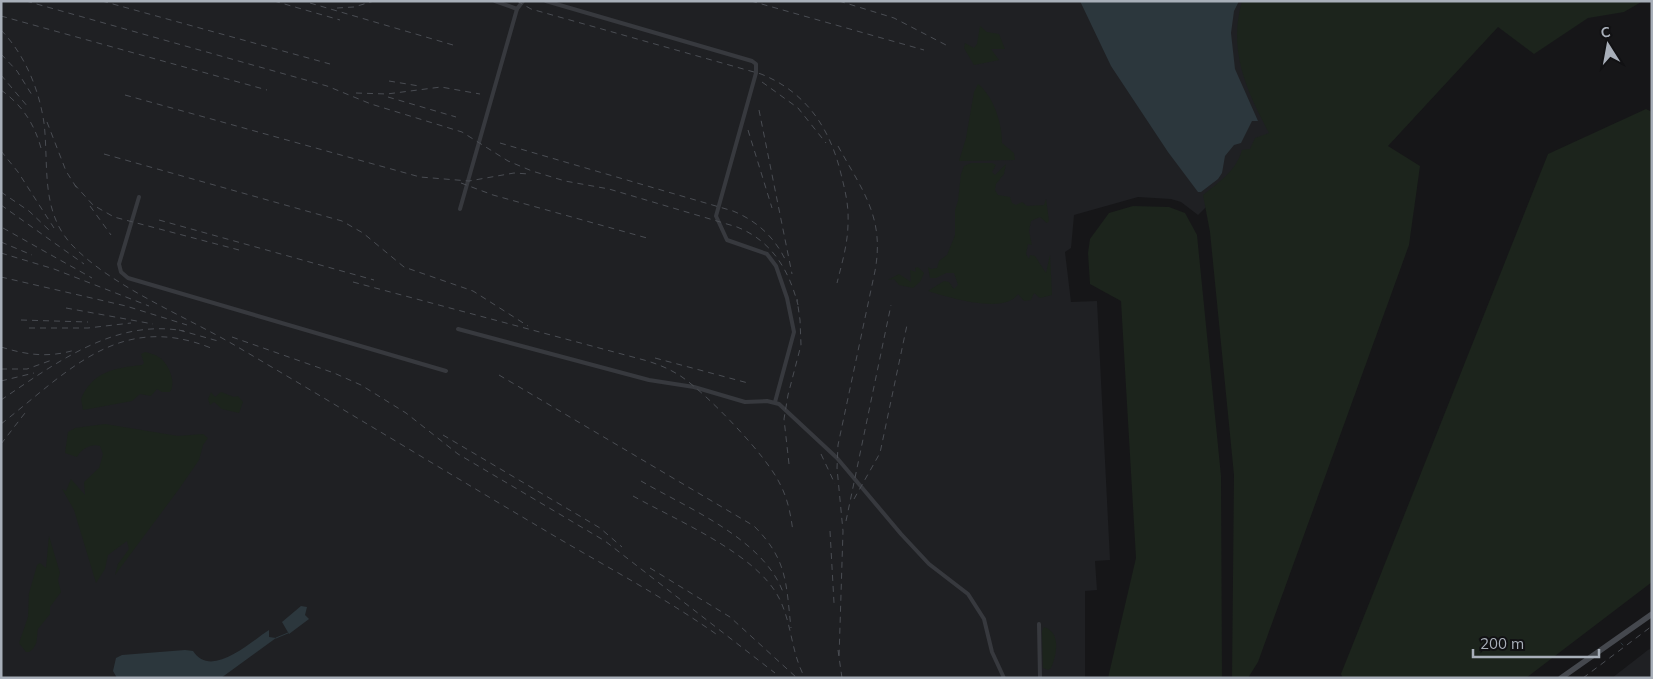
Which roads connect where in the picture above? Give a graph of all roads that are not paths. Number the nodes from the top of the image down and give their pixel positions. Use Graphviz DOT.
graph roads {
  1 [pos="495,1"];
  2 [pos="523,1"];
  3 [pos="546,1"];
  4 [pos="518,9"];
  5 [pos="139,197"];
  6 [pos="460,209"];
  7 [pos="458,329"];
  8 [pos="446,371"];
  9 [pos="775,402"];
  10 [pos="1652,614"];
  11 [pos="1039,624"];
  12 [pos="1004,678"];
  13 [pos="1040,678"];
  14 [pos="1560,678"];
  1 -- 4 [label="street"];
  2 -- 4 [label="street"];
  3 -- 9 [label="street"];
  4 -- 6 [label="street"];
  5 -- 8 [label="street"];
  7 -- 9 [label="street"];
  9 -- 12 [label="street"];
  10 -- 14 [label="street"];
  11 -- 13 [label="street"];
}
